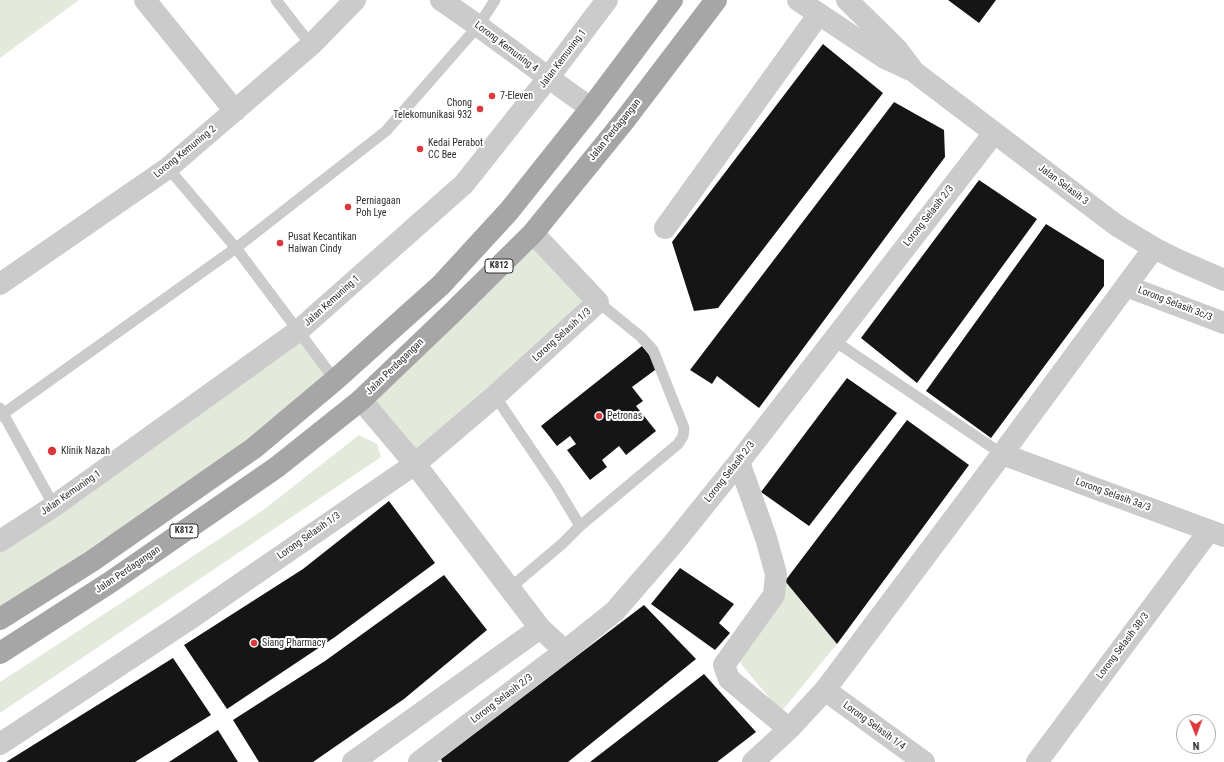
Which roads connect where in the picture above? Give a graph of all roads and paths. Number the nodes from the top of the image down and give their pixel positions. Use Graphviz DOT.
graph roads {
  1 [pos="145,0"];
  2 [pos="276,0"];
  3 [pos="355,0"];
  4 [pos="441,0"];
  5 [pos="495,0"];
  6 [pos="607,0"];
  7 [pos="672,0"];
  8 [pos="716,0"];
  9 [pos="798,0"];
  10 [pos="847,0"];
  11 [pos="819,14"];
  12 [pos="478,25"];
  13 [pos="311,46"];
  14 [pos="914,71"];
  15 [pos="548,78"];
  16 [pos="591,108"];
  17 [pos="235,111"];
  18 [pos="994,133"];
  19 [pos="168,168"];
  20 [pos="664,228"];
  21 [pos="533,232"];
  22 [pos="236,248"];
  23 [pos="1154,248"];
  24 [pos="1224,280"];
  25 [pos="0,284"];
  26 [pos="1126,286"];
  27 [pos="598,302"];
  28 [pos="1224,323"];
  29 [pos="298,331"];
  30 [pos="833,340"];
  31 [pos="335,380"];
  32 [pos="495,396"];
  33 [pos="362,400"];
  34 [pos="1,413"];
  35 [pos="1002,454"];
  36 [pos="739,462"];
  37 [pos="415,464"];
  38 [pos="54,506"];
  39 [pos="580,526"];
  40 [pos="1216,533"];
  41 [pos="0,541"];
  42 [pos="510,588"];
  43 [pos="0,619"];
  44 [pos="540,628"];
  45 [pos="565,651"];
  46 [pos="0,653"];
  47 [pos="825,690"];
  48 [pos="789,729"];
  49 [pos="0,744"];
  50 [pos="425,760"];
  51 [pos="353,762"];
  52 [pos="753,762"];
  53 [pos="924,762"];
  54 [pos="1037,762"];
  1 -- 17 [label="street"];
  2 -- 13 [label="lane"];
  3 -- 13 [label="street, Lorong Kemuning 2"];
  4 -- 12 [label="street, Lorong Kemuning 4"];
  5 -- 12 [label="lane"];
  6 -- 15 [label="street, Jalan Kemuning 1"];
  7 -- 16 [label="main road, K812"];
  8 -- 21 [label="main road, Jalan Perdagangan / K812"];
  9 -- 11 [label="street, Jalan Selasih 3"];
  10 -- 14 [label="street, Jalan Selasih 3"];
  11 -- 14 [label="street, Jalan Selasih 3"];
  11 -- 20 [label="street"];
  12 -- 15 [label="street, Lorong Kemuning 4"];
  12 -- 22 [label="lane"];
  13 -- 17 [label="street, Lorong Kemuning 2"];
  14 -- 18 [label="street, Jalan Selasih 3"];
  15 -- 16 [label="street, Lorong Kemuning 4"];
  15 -- 29 [label="street, Jalan Kemuning 1"];
  16 -- 31 [label="main road, K812"];
  17 -- 19 [label="street, Lorong Kemuning 2"];
  18 -- 23 [label="street, Jalan Selasih 3"];
  18 -- 30 [label="street, Lorong Selasih 2/3"];
  19 -- 22 [label="lane"];
  19 -- 25 [label="street, Lorong Kemuning 2"];
  21 -- 27 [label="street"];
  21 -- 33 [label="main road, Jalan Perdagangan / K812"];
  22 -- 29 [label="lane"];
  22 -- 34 [label="lane"];
  23 -- 24 [label="street, Jalan Selasih 3"];
  23 -- 26 [label="street"];
  26 -- 28 [label="street, Lorong Selasih 3c/3"];
  26 -- 35 [label="street"];
  27 -- 32 [label="street, Lorong Selasih 1/3"];
  27 -- 39 [label="lane"];
  29 -- 31 [label="lane"];
  29 -- 38 [label="street, Jalan Kemuning 1"];
  30 -- 35 [label="lane"];
  30 -- 36 [label="street, Lorong Selasih 2/3"];
  31 -- 43 [label="main road, K812"];
  32 -- 37 [label="street, Lorong Selasih 1/3"];
  32 -- 39 [label="lane"];
  33 -- 37 [label="street"];
  33 -- 46 [label="main road, Jalan Perdagangan / K812"];
  34 -- 38 [label="lane"];
  35 -- 40 [label="street, Lorong Selasih 3a/3"];
  35 -- 47 [label="street"];
  36 -- 45 [label="street, Lorong Selasih 2/3"];
  36 -- 48 [label="street"];
  37 -- 42 [label="street"];
  37 -- 49 [label="street, Lorong Selasih 1/3"];
  38 -- 41 [label="street, Jalan Kemuning 1"];
  39 -- 42 [label="lane"];
  40 -- 54 [label="street, Lorong Selasih 3B/3"];
  42 -- 44 [label="street"];
  44 -- 45 [label="street"];
  44 -- 51 [label="street"];
  45 -- 50 [label="street, Lorong Selasih 2/3"];
  47 -- 48 [label="street"];
  47 -- 53 [label="street, Lorong Selasih 1/4"];
  48 -- 52 [label="street"];
}
